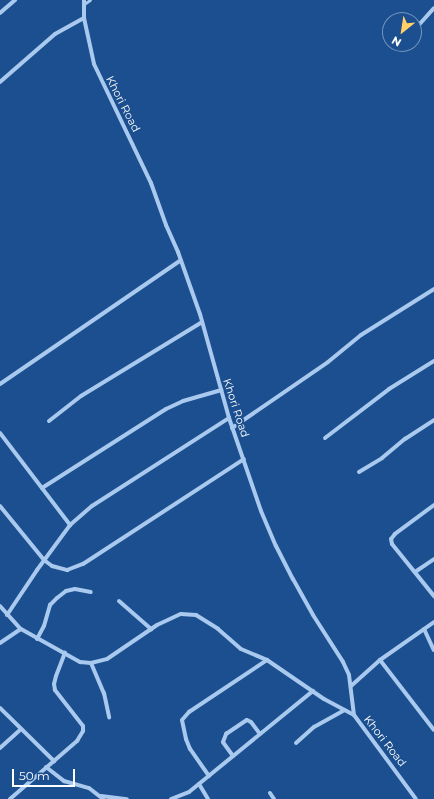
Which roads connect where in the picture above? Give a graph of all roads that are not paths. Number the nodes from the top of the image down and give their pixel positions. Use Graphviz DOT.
graph roads {
  1 [pos="15,0"];
  2 [pos="90,0"];
  3 [pos="84,2"];
  4 [pos="434,8"];
  5 [pos="0,13"];
  6 [pos="84,18"];
  7 [pos="422,21"];
  8 [pos="1,80"];
  9 [pos="181,260"];
  10 [pos="434,290"];
  11 [pos="202,322"];
  12 [pos="434,361"];
  13 [pos="0,384"];
  14 [pos="221,390"];
  15 [pos="229,418"];
  16 [pos="49,420"];
  17 [pos="434,420"];
  18 [pos="232,428"];
  19 [pos="0,433"];
  20 [pos="326,438"];
  21 [pos="244,459"];
  22 [pos="359,472"];
  23 [pos="42,488"];
  24 [pos="434,505"];
  25 [pos="0,506"];
  26 [pos="70,525"];
  27 [pos="434,559"];
  28 [pos="44,560"];
  29 [pos="415,572"];
  30 [pos="91,592"];
  31 [pos="434,596"];
  32 [pos="119,601"];
  33 [pos="0,606"];
  34 [pos="7,615"];
  35 [pos="434,622"];
  36 [pos="21,629"];
  37 [pos="151,629"];
  38 [pos="424,629"];
  39 [pos="38,639"];
  40 [pos="0,644"];
  41 [pos="434,650"];
  42 [pos="65,653"];
  43 [pos="267,660"];
  44 [pos="380,660"];
  45 [pos="91,664"];
  46 [pos="351,686"];
  47 [pos="312,691"];
  48 [pos="0,708"];
  49 [pos="345,710"];
  50 [pos="354,715"];
  51 [pos="109,717"];
  52 [pos="20,730"];
  53 [pos="434,730"];
  54 [pos="260,734"];
  55 [pos="296,743"];
  56 [pos="0,748"];
  57 [pos="233,756"];
  58 [pos="54,761"];
  59 [pos="46,767"];
  60 [pos="209,776"];
  61 [pos="199,784"];
  62 [pos="270,793"];
  63 [pos="102,798"];
  64 [pos="10,799"];
  65 [pos="127,799"];
  66 [pos="171,799"];
  67 [pos="208,799"];
  68 [pos="274,799"];
  69 [pos="416,799"];
  1 -- 5 [label="street"];
  2 -- 3 [label="lane"];
  3 -- 6 [label="street, Khori Road"];
  4 -- 7 [label="street"];
  6 -- 8 [label="street"];
  6 -- 9 [label="street, Khori Road"];
  9 -- 11 [label="street, Khori Road"];
  9 -- 13 [label="street"];
  10 -- 18 [label="street"];
  11 -- 14 [label="street, Khori Road"];
  11 -- 16 [label="street"];
  12 -- 20 [label="street"];
  14 -- 15 [label="street, Khori Road"];
  14 -- 23 [label="street"];
  15 -- 18 [label="street, Khori Road"];
  15 -- 26 [label="street"];
  17 -- 22 [label="street"];
  18 -- 21 [label="street, Khori Road"];
  19 -- 23 [label="street"];
  21 -- 28 [label="street"];
  21 -- 46 [label="street, Khori Road"];
  23 -- 26 [label="street"];
  24 -- 29 [label="street"];
  25 -- 28 [label="street"];
  26 -- 28 [label="street"];
  27 -- 29 [label="street"];
  28 -- 34 [label="street"];
  29 -- 31 [label="street"];
  30 -- 39 [label="street"];
  32 -- 37 [label="street"];
  33 -- 34 [label="street"];
  34 -- 36 [label="street"];
  35 -- 38 [label="street"];
  36 -- 39 [label="street"];
  36 -- 40 [label="street"];
  37 -- 43 [label="street"];
  37 -- 45 [label="street"];
  38 -- 41 [label="street"];
  38 -- 44 [label="street"];
  39 -- 42 [label="street"];
  42 -- 45 [label="street"];
  42 -- 58 [label="street"];
  43 -- 47 [label="street"];
  43 -- 60 [label="street"];
  44 -- 46 [label="street"];
  44 -- 53 [label="street"];
  45 -- 51 [label="street"];
  46 -- 50 [label="street, Khori Road"];
  47 -- 49 [label="street"];
  47 -- 54 [label="street"];
  48 -- 52 [label="street"];
  49 -- 50 [label="street"];
  49 -- 55 [label="street"];
  50 -- 69 [label="street, Khori Road"];
  52 -- 56 [label="street"];
  52 -- 58 [label="street"];
  54 -- 57 [label="street"];
  54 -- 57 [label="street"];
  57 -- 60 [label="street"];
  58 -- 59 [label="street"];
  59 -- 63 [label="street"];
  59 -- 64 [label="street"];
  60 -- 61 [label="street"];
  61 -- 66 [label="street"];
  61 -- 67 [label="street"];
  62 -- 68 [label="street"];
  63 -- 65 [label="street"];
}
